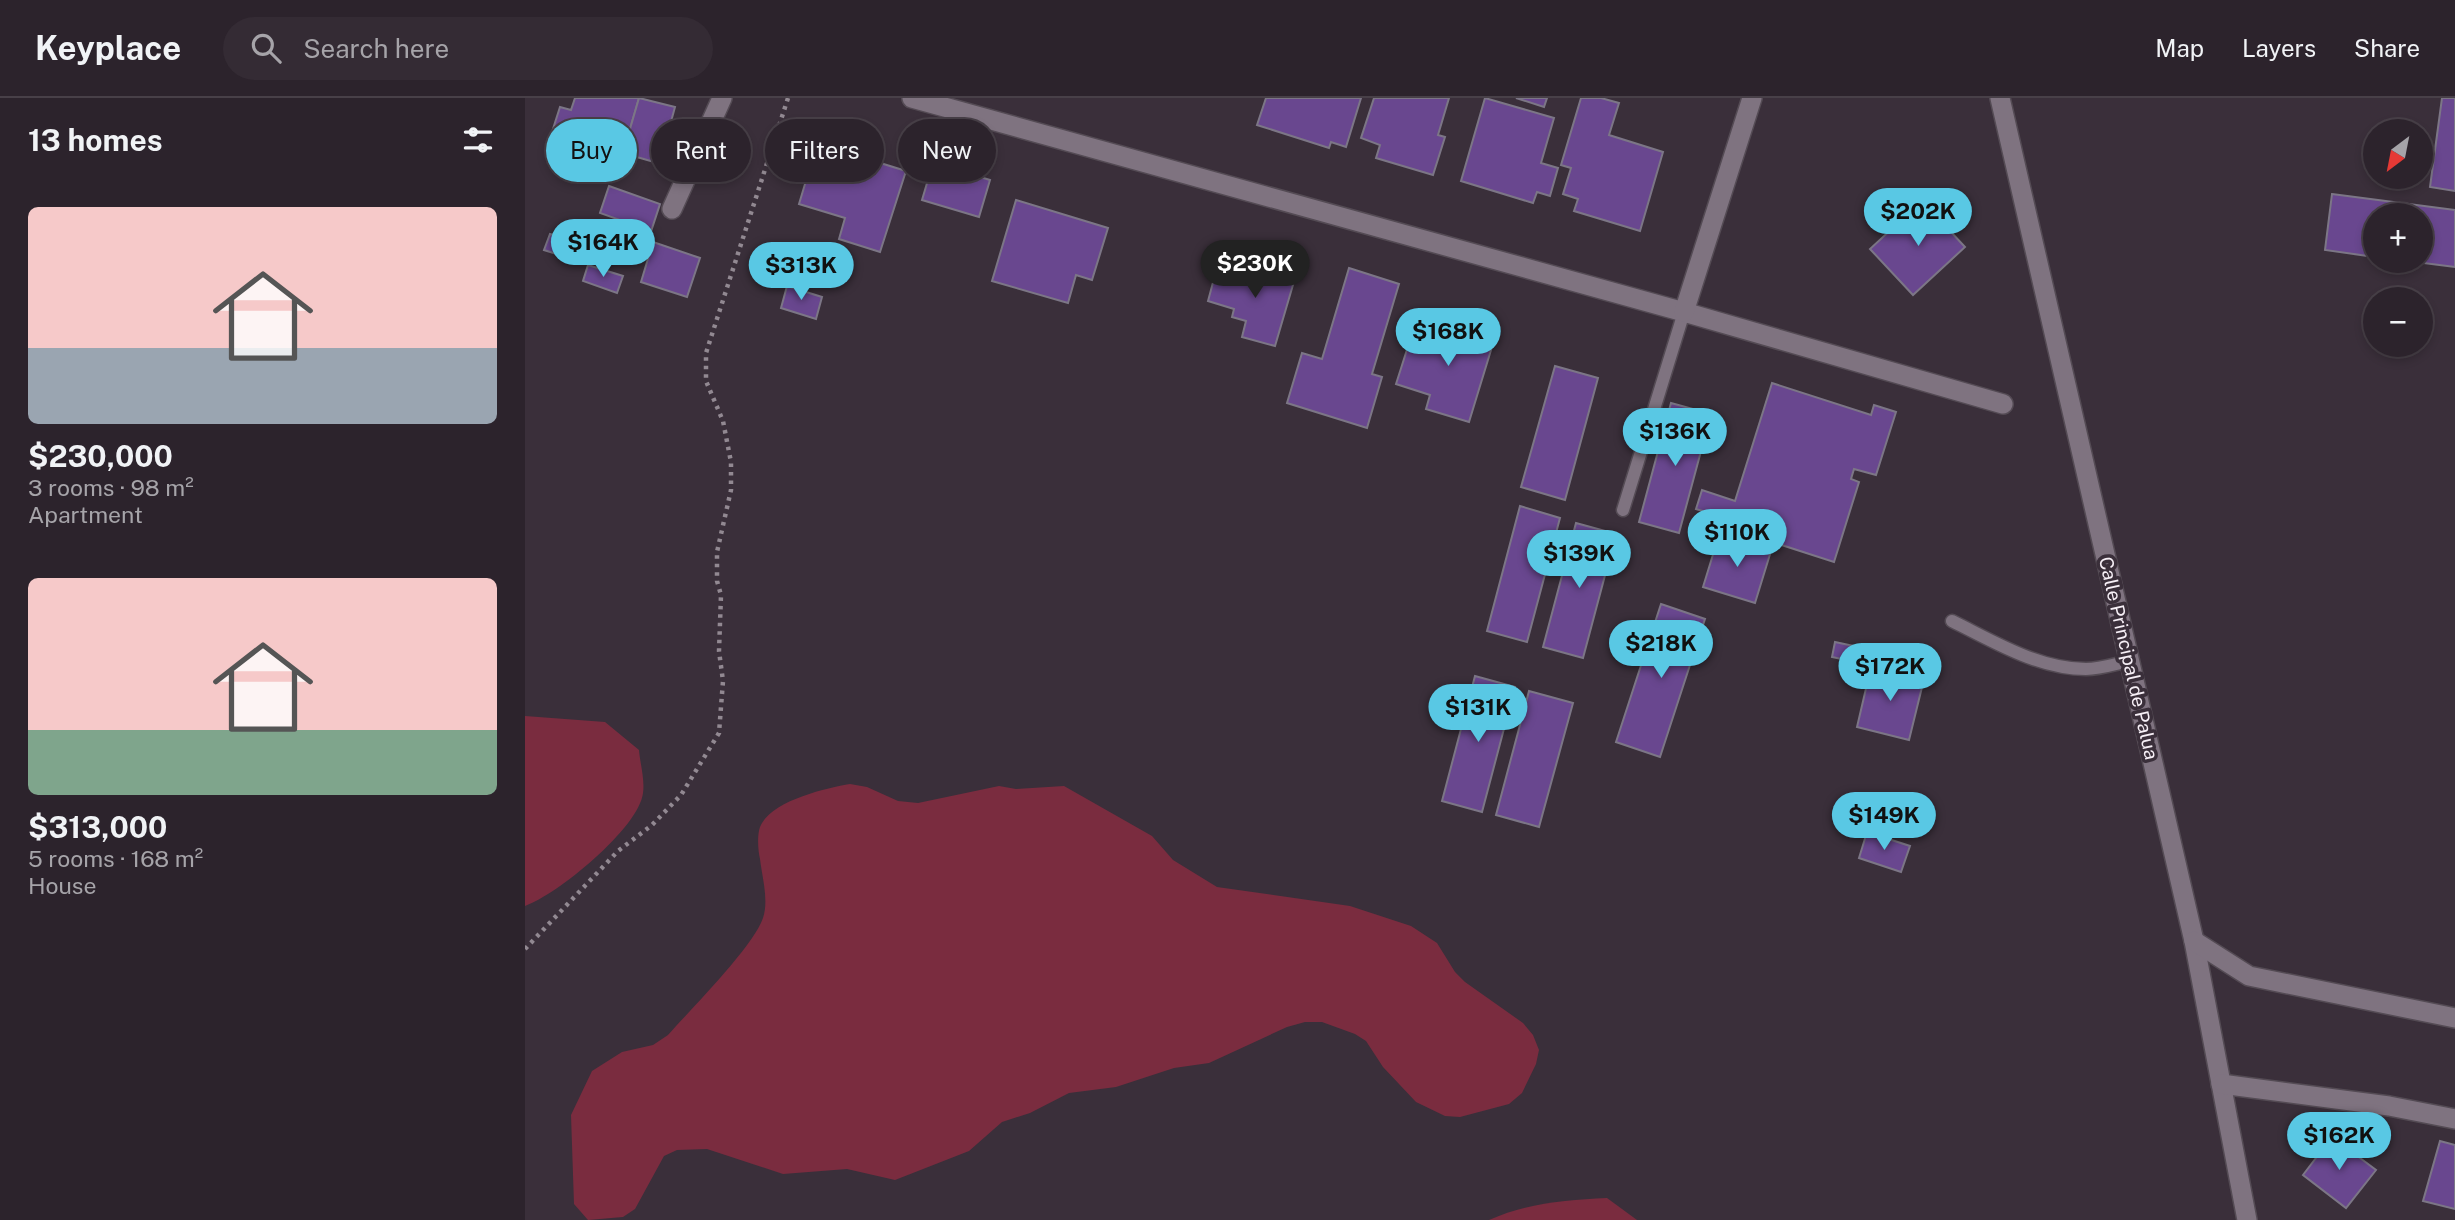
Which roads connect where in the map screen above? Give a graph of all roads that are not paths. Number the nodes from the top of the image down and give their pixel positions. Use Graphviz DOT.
graph roads {
  1 [pos="722,98"];
  2 [pos="912,98"];
  3 [pos="1752,98"];
  4 [pos="2000,98"];
  5 [pos="672,209"];
  6 [pos="1684,312"];
  7 [pos="2003,404"];
  8 [pos="1623,509"];
  9 [pos="1952,621"];
  10 [pos="2129,661"];
  11 [pos="2194,941"];
  12 [pos="2455,1018"];
  13 [pos="2221,1084"];
  14 [pos="2455,1119"];
  15 [pos="2247,1220"];
  1 -- 5 [label="street"];
  2 -- 6 [label="street"];
  3 -- 6 [label="street"];
  4 -- 10 [label="street, Calle Principal de Palua"];
  6 -- 7 [label="street"];
  6 -- 8 [label="lane"];
  9 -- 10 [label="lane"];
  10 -- 11 [label="street, Calle Principal de Palua"];
  11 -- 12 [label="street"];
  11 -- 13 [label="street, Calle Principal de Palua"];
  13 -- 14 [label="street"];
  13 -- 15 [label="street, Calle Principal de Palua"];
}
